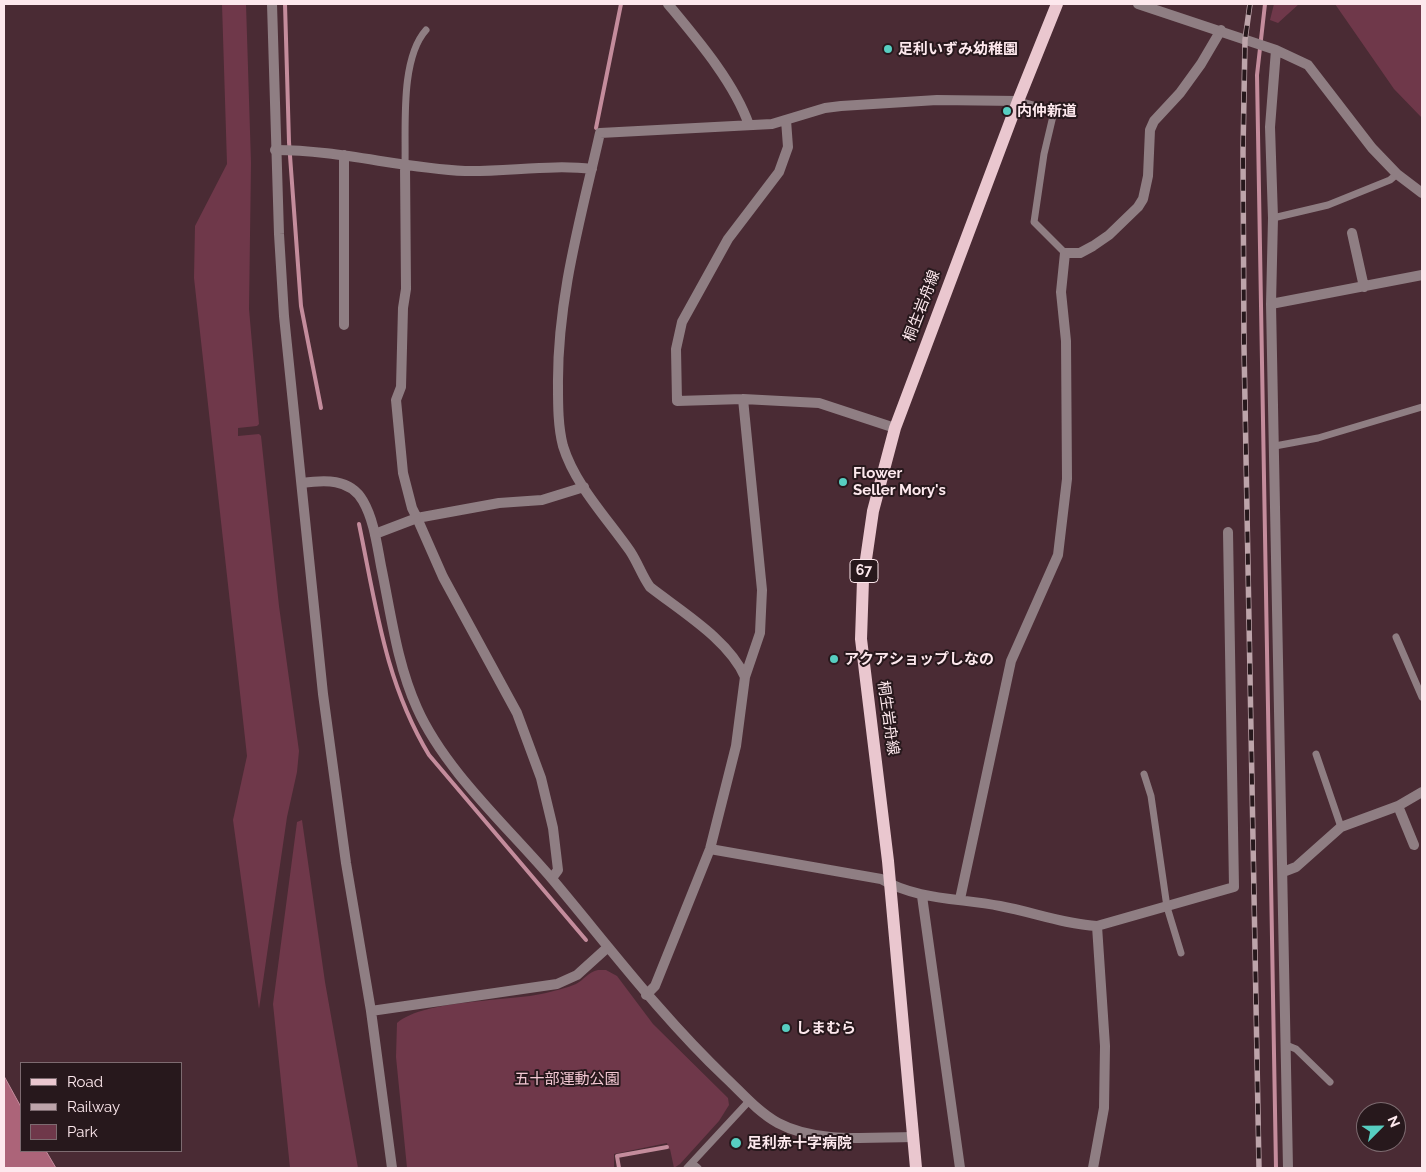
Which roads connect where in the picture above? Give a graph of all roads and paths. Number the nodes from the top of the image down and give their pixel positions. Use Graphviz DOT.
graph roads {
  1 [pos="272,4"];
  2 [pos="668,4"];
  3 [pos="1057,4"];
  4 [pos="1138,4"];
  5 [pos="426,30"];
  6 [pos="1220,30"];
  7 [pos="1272,48"];
  8 [pos="1018,101"];
  9 [pos="786,120"];
  10 [pos="749,125"];
  11 [pos="276,150"];
  12 [pos="344,155"];
  13 [pos="405,165"];
  14 [pos="592,169"];
  15 [pos="1397,174"];
  16 [pos="1422,192"];
  17 [pos="1273,218"];
  18 [pos="1352,233"];
  19 [pos="1065,254"];
  20 [pos="1422,275"];
  21 [pos="1364,287"];
  22 [pos="1271,304"];
  23 [pos="344,326"];
  24 [pos="743,399"];
  25 [pos="1422,407"];
  26 [pos="895,428"];
  27 [pos="1275,446"];
  28 [pos="302,483"];
  29 [pos="584,487"];
  30 [pos="417,518"];
  31 [pos="1228,532"];
  32 [pos="375,534"];
  33 [pos="1396,637"];
  34 [pos="745,677"];
  35 [pos="1422,697"];
  36 [pos="1316,754"];
  37 [pos="1144,774"];
  38 [pos="1422,792"];
  39 [pos="1398,806"];
  40 [pos="1340,827"];
  41 [pos="1414,845"];
  42 [pos="710,849"];
  43 [pos="1283,872"];
  44 [pos="552,878"];
  45 [pos="890,884"];
  46 [pos="922,896"];
  47 [pos="960,899"];
  48 [pos="1167,907"];
  49 [pos="1097,926"];
  50 [pos="608,947"];
  51 [pos="1181,953"];
  52 [pos="646,995"];
  53 [pos="371,1011"];
  54 [pos="1286,1045"];
  55 [pos="1330,1082"];
  56 [pos="750,1100"];
  57 [pos="913,1137"];
  58 [pos="692,1167"];
  59 [pos="392,1168"];
  60 [pos="916,1168"];
  61 [pos="960,1168"];
  62 [pos="1093,1168"];
  63 [pos="1288,1168"];
  1 -- 11 [label="street"];
  2 -- 10 [label="street"];
  3 -- 8 [label="main road, 桐生岩舟線 / 67"];
  4 -- 6 [label="street"];
  5 -- 13 [label="lane"];
  6 -- 7 [label="street"];
  6 -- 19 [label="street"];
  7 -- 15 [label="street"];
  7 -- 17 [label="street"];
  8 -- 9 [label="street"];
  8 -- 19 [label="lane"];
  8 -- 26 [label="main road, 桐生岩舟線 / 67"];
  9 -- 10 [label="street"];
  9 -- 24 [label="street"];
  10 -- 14 [label="street"];
  11 -- 12 [label="street"];
  11 -- 28 [label="street"];
  12 -- 13 [label="street"];
  12 -- 23 [label="street"];
  13 -- 14 [label="street"];
  13 -- 30 [label="street"];
  14 -- 29 [label="street"];
  15 -- 16 [label="street"];
  15 -- 17 [label="lane"];
  17 -- 22 [label="street"];
  18 -- 21 [label="street"];
  19 -- 47 [label="street"];
  20 -- 21 [label="street"];
  21 -- 22 [label="street"];
  22 -- 27 [label="street"];
  24 -- 26 [label="street"];
  24 -- 34 [label="street"];
  25 -- 27 [label="lane"];
  26 -- 45 [label="main road, 桐生岩舟線 / 67"];
  27 -- 43 [label="street"];
  28 -- 32 [label="street"];
  28 -- 53 [label="street"];
  29 -- 30 [label="street"];
  29 -- 34 [label="street"];
  30 -- 32 [label="street"];
  30 -- 44 [label="street"];
  31 -- 48 [label="street"];
  32 -- 44 [label="street"];
  33 -- 35 [label="lane"];
  34 -- 42 [label="street"];
  36 -- 40 [label="lane"];
  37 -- 48 [label="lane"];
  38 -- 39 [label="street"];
  39 -- 40 [label="street"];
  39 -- 41 [label="street"];
  40 -- 43 [label="street"];
  42 -- 45 [label="street"];
  42 -- 52 [label="street"];
  43 -- 54 [label="street"];
  44 -- 50 [label="street"];
  45 -- 46 [label="street"];
  45 -- 57 [label="main road, 桐生岩舟線 / 67"];
  46 -- 47 [label="street"];
  46 -- 61 [label="street"];
  47 -- 49 [label="street"];
  48 -- 49 [label="street"];
  48 -- 51 [label="lane"];
  49 -- 62 [label="street"];
  50 -- 52 [label="street"];
  50 -- 53 [label="street"];
  52 -- 56 [label="street"];
  53 -- 59 [label="street"];
  54 -- 55 [label="lane"];
  54 -- 63 [label="street"];
  56 -- 57 [label="street"];
  56 -- 58 [label="lane"];
  57 -- 60 [label="main road, 桐生岩舟線 / 67"];
}
